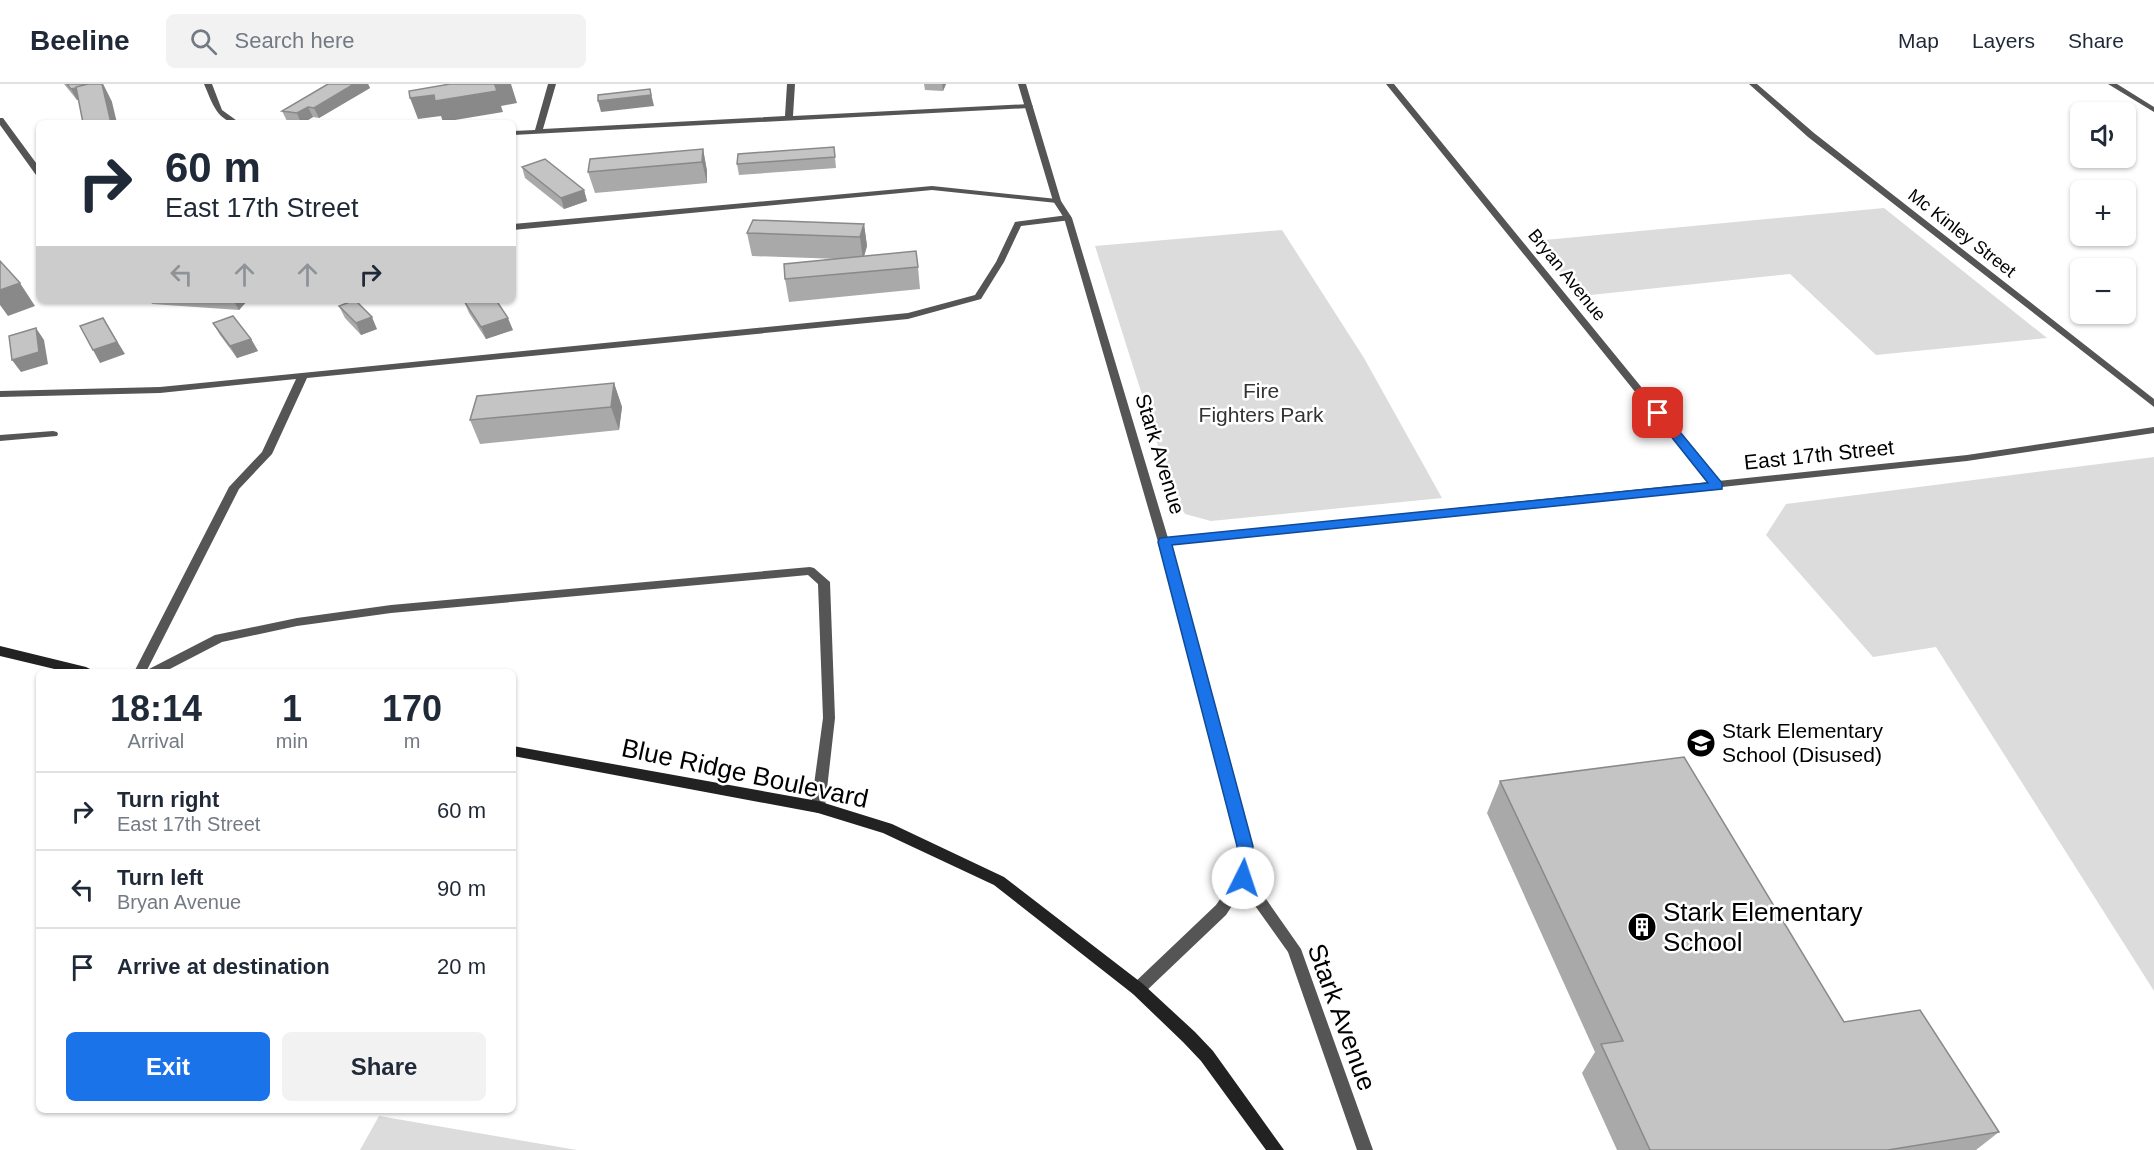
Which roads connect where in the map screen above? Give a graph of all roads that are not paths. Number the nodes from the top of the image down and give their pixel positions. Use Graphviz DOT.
graph roads {
  1 [pos="208,84"];
  2 [pos="552,84"];
  3 [pos="791,84"];
  4 [pos="1022,84"];
  5 [pos="1390,84"];
  6 [pos="1754,84"];
  7 [pos="2112,84"];
  8 [pos="1029,106"];
  9 [pos="2154,110"];
  10 [pos="789,117"];
  11 [pos="0,120"];
  12 [pos="232,120"];
  13 [pos="538,132"];
  14 [pos="516,133"];
  15 [pos="36,169"];
  16 [pos="1057,201"];
  17 [pos="1068,218"];
  18 [pos="516,227"];
  19 [pos="303,375"];
  20 [pos="0,394"];
  21 [pos="2154,404"];
  22 [pos="2154,430"];
  23 [pos="53,434"];
  24 [pos="0,438"];
  25 [pos="1717,486"];
  26 [pos="1164,542"];
  27 [pos="0,651"];
  28 [pos="74,669"];
  29 [pos="142,669"];
  30 [pos="159,669"];
  31 [pos="516,752"];
  32 [pos="818,807"];
  33 [pos="1243,878"];
  34 [pos="1137,989"];
  35 [pos="1276,1150"];
  36 [pos="1365,1150"];
  1 -- 12 [label="street"];
  2 -- 13 [label="street"];
  3 -- 10 [label="street"];
  4 -- 8 [label="street, Stark Avenue"];
  5 -- 25 [label="street, Bryan Avenue"];
  6 -- 21 [label="street, Mc Kinley Street"];
  7 -- 9 [label="street"];
  8 -- 10 [label="street"];
  8 -- 16 [label="street, Stark Avenue"];
  10 -- 13 [label="street"];
  11 -- 15 [label="street"];
  13 -- 14 [label="street"];
  16 -- 17 [label="street, Stark Avenue"];
  16 -- 18 [label="street"];
  17 -- 19 [label="street"];
  17 -- 26 [label="street, Stark Avenue"];
  19 -- 20 [label="street"];
  19 -- 29 [label="street"];
  22 -- 25 [label="street, East 17th Street"];
  23 -- 24 [label="street"];
  25 -- 26 [label="street, East 17th Street"];
  26 -- 33 [label="street, Stark Avenue"];
  27 -- 28 [label="main road"];
  30 -- 32 [label="street"];
  31 -- 32 [label="main road, Blue Ridge Boulevard"];
  32 -- 34 [label="main road, Blue Ridge Boulevard"];
  33 -- 34 [label="street"];
  33 -- 36 [label="street, Stark Avenue"];
  34 -- 35 [label="main road, Blue Ridge Boulevard"];
}
